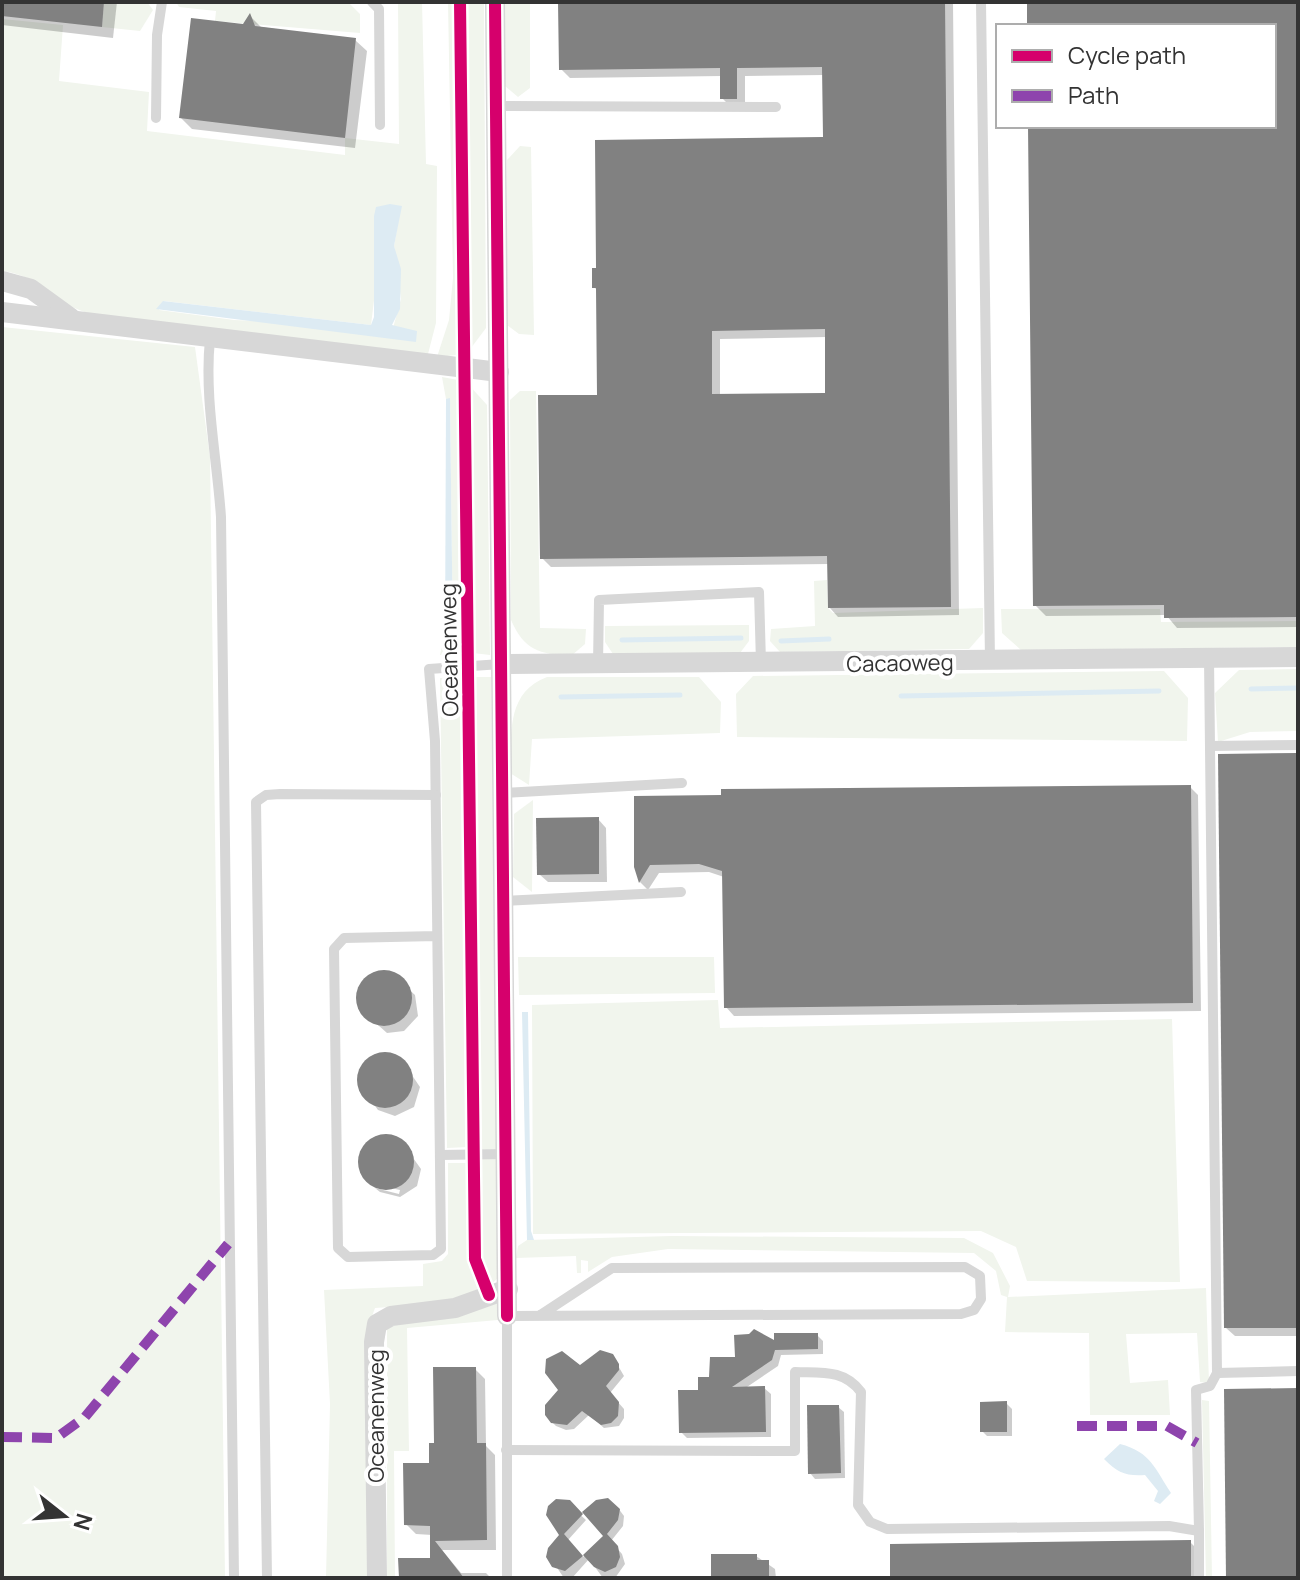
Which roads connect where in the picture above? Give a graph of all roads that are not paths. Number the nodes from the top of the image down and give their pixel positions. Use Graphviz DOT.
graph roads {
  1 [pos="162,2"];
  2 [pos="372,2"];
  3 [pos="495,2"];
  4 [pos="981,2"];
  5 [pos="495,106"];
  6 [pos="776,107"];
  7 [pos="156,118"];
  8 [pos="380,125"];
  9 [pos="2,281"];
  10 [pos="2,312"];
  11 [pos="72,319"];
  12 [pos="210,339"];
  13 [pos="499,372"];
  14 [pos="1298,657"];
  15 [pos="1209,658"];
  16 [pos="990,661"];
  17 [pos="501,664"];
  18 [pos="598,665"];
  19 [pos="761,665"];
  20 [pos="1298,745"];
  21 [pos="1210,746"];
  22 [pos="682,783"];
  23 [pos="503,793"];
  24 [pos="436,795"];
  25 [pos="681,892"];
  26 [pos="504,901"];
  27 [pos="437,936"];
  28 [pos="506,1154"];
  29 [pos="440,1155"];
  30 [pos="508,1289"];
  31 [pos="507,1316"];
  32 [pos="539,1316"];
  33 [pos="1298,1371"];
  34 [pos="1217,1373"];
  35 [pos="506,1450"];
  36 [pos="1199,1531"];
  37 [pos="234,1578"];
  38 [pos="267,1578"];
  39 [pos="377,1578"];
  40 [pos="507,1578"];
  41 [pos="1199,1578"];
  1 -- 7 [label="lane"];
  2 -- 8 [label="lane"];
  3 -- 5 [label="street"];
  4 -- 16 [label="lane"];
  5 -- 6 [label="lane"];
  5 -- 13 [label="street"];
  9 -- 11 [label="street"];
  10 -- 11 [label="street"];
  11 -- 12 [label="street"];
  12 -- 13 [label="street"];
  12 -- 37 [label="lane"];
  13 -- 17 [label="street"];
  14 -- 15 [label="street, Cacaoweg"];
  15 -- 16 [label="street, Cacaoweg"];
  15 -- 21 [label="lane"];
  16 -- 19 [label="street, Cacaoweg"];
  17 -- 18 [label="street, Cacaoweg"];
  17 -- 23 [label="street"];
  17 -- 24 [label="lane"];
  18 -- 19 [label="street, Cacaoweg"];
  18 -- 19 [label="lane"];
  20 -- 21 [label="lane"];
  21 -- 34 [label="lane"];
  22 -- 23 [label="lane"];
  23 -- 26 [label="street"];
  24 -- 27 [label="lane"];
  24 -- 38 [label="lane"];
  25 -- 26 [label="lane"];
  26 -- 28 [label="street"];
  27 -- 29 [label="lane"];
  27 -- 29 [label="lane"];
  28 -- 29 [label="lane"];
  28 -- 30 [label="street"];
  30 -- 31 [label="street"];
  30 -- 39 [label="street, Oceanenweg"];
  31 -- 32 [label="lane"];
  31 -- 35 [label="lane"];
  32 -- 32 [label="lane"];
  33 -- 34 [label="lane"];
  34 -- 36 [label="lane"];
  35 -- 36 [label="lane"];
  35 -- 40 [label="lane"];
  36 -- 41 [label="lane"];
}
